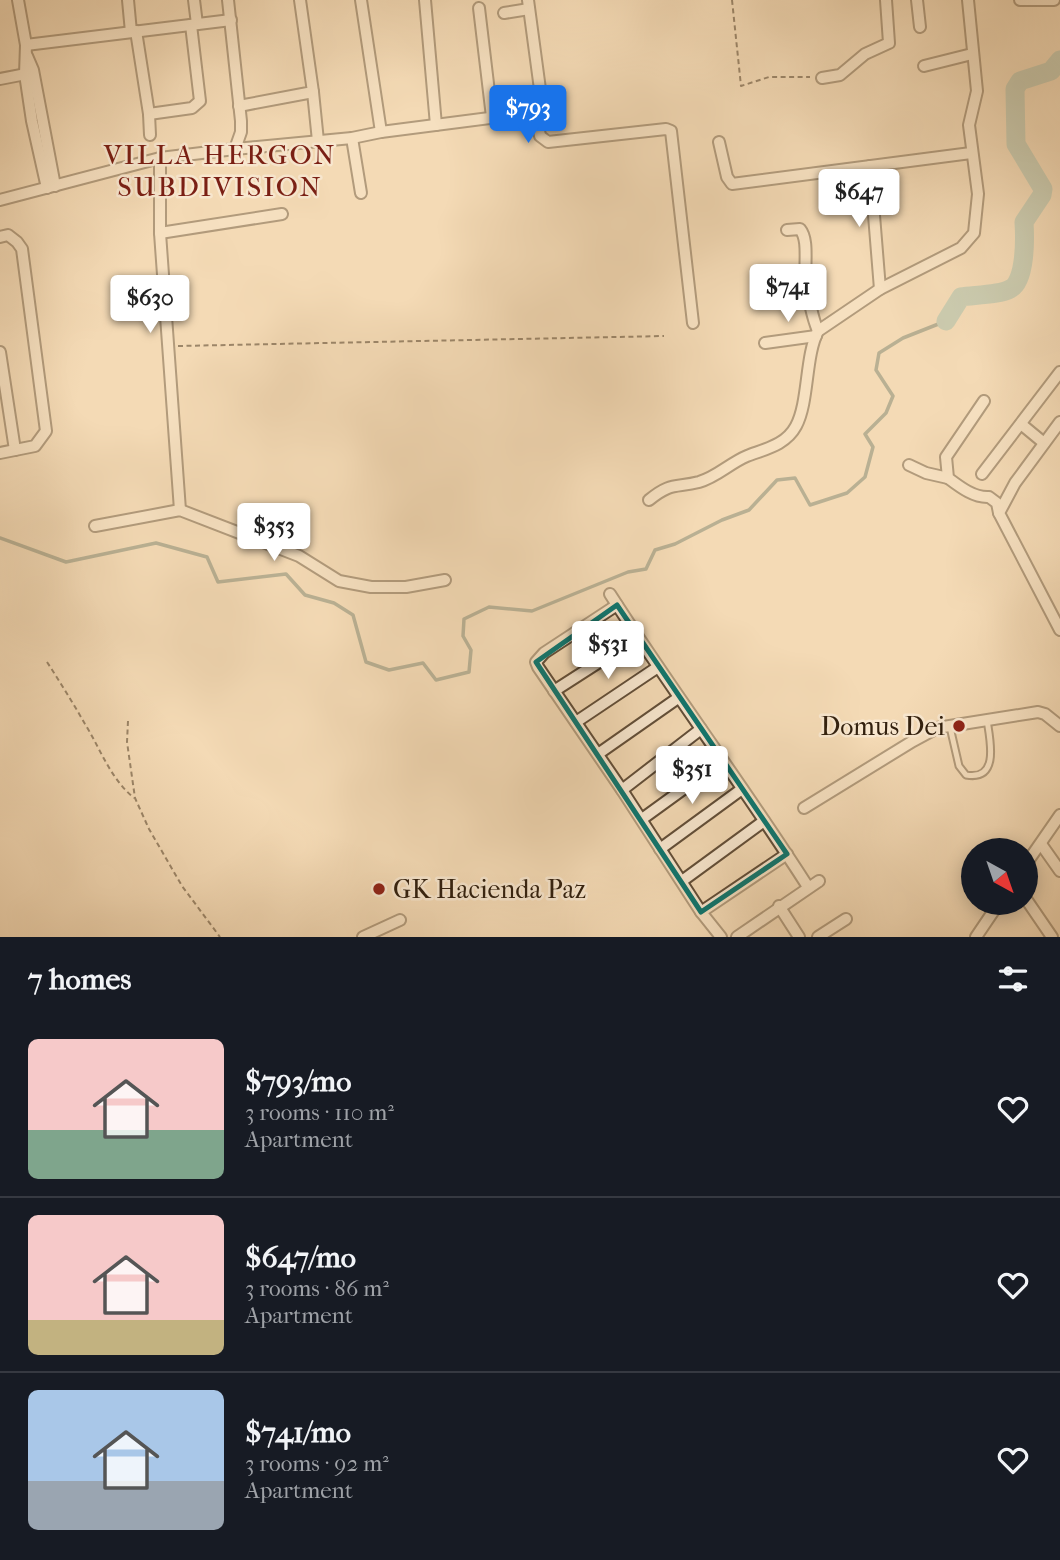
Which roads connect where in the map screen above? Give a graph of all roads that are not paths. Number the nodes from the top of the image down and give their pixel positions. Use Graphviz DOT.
graph roads {
  1 [pos="18,0"];
  2 [pos="128,0"];
  3 [pos="194,0"];
  4 [pos="228,0"];
  5 [pos="300,0"];
  6 [pos="361,0"];
  7 [pos="425,0"];
  8 [pos="886,0"];
  9 [pos="917,0"];
  10 [pos="968,0"];
  11 [pos="1020,0"];
  12 [pos="1054,0"];
  13 [pos="528,5"];
  14 [pos="479,8"];
  15 [pos="505,12"];
  16 [pos="231,20"];
  17 [pos="194,24"];
  18 [pos="920,27"];
  19 [pos="134,32"];
  20 [pos="26,49"];
  21 [pos="972,54"];
  22 [pos="924,66"];
  23 [pos="29,74"];
  24 [pos="822,78"];
  25 [pos="0,79"];
  26 [pos="313,92"];
  27 [pos="239,106"];
  28 [pos="536,112"];
  29 [pos="149,114"];
  30 [pos="492,117"];
  31 [pos="436,125"];
  32 [pos="381,132"];
  33 [pos="150,135"];
  34 [pos="352,138"];
  35 [pos="318,141"];
  36 [pos="719,142"];
  37 [pos="235,149"];
  38 [pos="971,153"];
  39 [pos="160,158"];
  40 [pos="870,166"];
  41 [pos="51,187"];
  42 [pos="361,193"];
  43 [pos="0,200"];
  44 [pos="282,214"];
  45 [pos="786,230"];
  46 [pos="160,233"];
  47 [pos="0,237"];
  48 [pos="880,289"];
  49 [pos="693,323"];
  50 [pos="817,333"];
  51 [pos="765,343"];
  52 [pos="0,352"];
  53 [pos="1060,373"];
  54 [pos="984,401"];
  55 [pos="1060,422"];
  56 [pos="1021,424"];
  57 [pos="1044,443"];
  58 [pos="15,450"];
  59 [pos="0,453"];
  60 [pos="909,465"];
  61 [pos="982,474"];
  62 [pos="948,478"];
  63 [pos="649,500"];
  64 [pos="180,510"];
  65 [pos="999,513"];
  66 [pos="96,526"];
  67 [pos="444,580"];
  68 [pos="610,594"];
  69 [pos="617,604"];
  70 [pos="1060,630"];
  71 [pos="638,637"];
  72 [pos="658,667"];
  73 [pos="554,691"];
  74 [pos="678,698"];
  75 [pos="987,720"];
  76 [pos="576,722"];
  77 [pos="950,726"];
  78 [pos="1060,726"];
  79 [pos="701,729"];
  80 [pos="598,754"];
  81 [pos="722,761"];
  82 [pos="741,789"];
  83 [pos="622,790"];
  84 [pos="804,808"];
  85 [pos="1060,815"];
  86 [pos="642,820"];
  87 [pos="764,821"];
  88 [pos="1041,844"];
  89 [pos="1038,848"];
  90 [pos="660,849"];
  91 [pos="787,854"];
  92 [pos="1060,871"];
  93 [pos="682,881"];
  94 [pos="818,881"];
  95 [pos="808,887"];
  96 [pos="779,906"];
  97 [pos="701,912"];
  98 [pos="991,915"];
  99 [pos="1037,915"];
  100 [pos="846,919"];
  101 [pos="400,920"];
  102 [pos="983,927"];
  103 [pos="833,933"];
  104 [pos="363,937"];
  105 [pos="721,937"];
  106 [pos="737,937"];
  107 [pos="799,937"];
  108 [pos="818,937"];
  109 [pos="976,937"];
  110 [pos="990,937"];
  111 [pos="1052,937"];
  1 -- 20 [label="street"];
  2 -- 19 [label="street"];
  3 -- 17 [label="street"];
  4 -- 16 [label="street"];
  5 -- 26 [label="street"];
  6 -- 32 [label="street"];
  7 -- 31 [label="street"];
  8 -- 24 [label="street"];
  9 -- 18 [label="street"];
  10 -- 21 [label="street"];
  11 -- 12 [label="street"];
  13 -- 15 [label="street"];
  13 -- 28 [label="street"];
  14 -- 30 [label="street"];
  16 -- 17 [label="street"];
  16 -- 27 [label="street"];
  17 -- 19 [label="street"];
  17 -- 29 [label="street"];
  19 -- 20 [label="street"];
  19 -- 29 [label="street"];
  20 -- 23 [label="street"];
  21 -- 22 [label="street"];
  21 -- 38 [label="street"];
  23 -- 25 [label="street"];
  23 -- 41 [label="street"];
  26 -- 27 [label="street"];
  26 -- 35 [label="street"];
  27 -- 37 [label="street"];
  28 -- 30 [label="street"];
  28 -- 49 [label="street"];
  29 -- 33 [label="street"];
  30 -- 31 [label="street"];
  31 -- 32 [label="street"];
  32 -- 34 [label="street"];
  34 -- 35 [label="street"];
  34 -- 42 [label="street"];
  35 -- 37 [label="street"];
  36 -- 40 [label="street"];
  37 -- 39 [label="street"];
  38 -- 40 [label="street"];
  38 -- 48 [label="street"];
  39 -- 41 [label="street"];
  39 -- 46 [label="street"];
  40 -- 48 [label="street"];
  41 -- 43 [label="street"];
  44 -- 46 [label="street"];
  45 -- 50 [label="street"];
  46 -- 64 [label="street"];
  47 -- 58 [label="street"];
  48 -- 50 [label="street"];
  50 -- 51 [label="street"];
  50 -- 63 [label="street"];
  52 -- 58 [label="street"];
  53 -- 56 [label="street"];
  54 -- 62 [label="street"];
  55 -- 57 [label="street"];
  56 -- 57 [label="street"];
  56 -- 61 [label="street"];
  57 -- 65 [label="street"];
  58 -- 59 [label="street"];
  60 -- 62 [label="street"];
  62 -- 65 [label="street"];
  64 -- 66 [label="street"];
  64 -- 67 [label="street"];
  65 -- 70 [label="street"];
  68 -- 69 [label="street"];
  69 -- 71 [label="street"];
  69 -- 73 [label="street"];
  71 -- 72 [label="street"];
  71 -- 73 [label="street"];
  72 -- 74 [label="street"];
  72 -- 76 [label="street"];
  73 -- 76 [label="street"];
  74 -- 79 [label="street"];
  74 -- 80 [label="street"];
  75 -- 77 [label="street"];
  75 -- 77 [label="lane"];
  75 -- 78 [label="street"];
  76 -- 80 [label="street"];
  77 -- 84 [label="street"];
  79 -- 81 [label="street"];
  79 -- 83 [label="street"];
  80 -- 83 [label="street"];
  81 -- 82 [label="street"];
  81 -- 86 [label="street"];
  82 -- 87 [label="street"];
  82 -- 90 [label="street"];
  83 -- 86 [label="street"];
  85 -- 88 [label="street"];
  86 -- 90 [label="street"];
  87 -- 91 [label="street"];
  87 -- 93 [label="street"];
  88 -- 89 [label="street"];
  88 -- 92 [label="street"];
  90 -- 93 [label="street"];
  91 -- 95 [label="street"];
  91 -- 97 [label="street"];
  93 -- 97 [label="street"];
  94 -- 95 [label="street"];
  95 -- 96 [label="street"];
  96 -- 106 [label="street"];
  96 -- 107 [label="street"];
  97 -- 105 [label="street"];
  98 -- 102 [label="street"];
  99 -- 111 [label="street"];
  100 -- 103 [label="street"];
  101 -- 104 [label="street"];
  102 -- 109 [label="street"];
  102 -- 110 [label="street"];
  103 -- 108 [label="street"];
}
